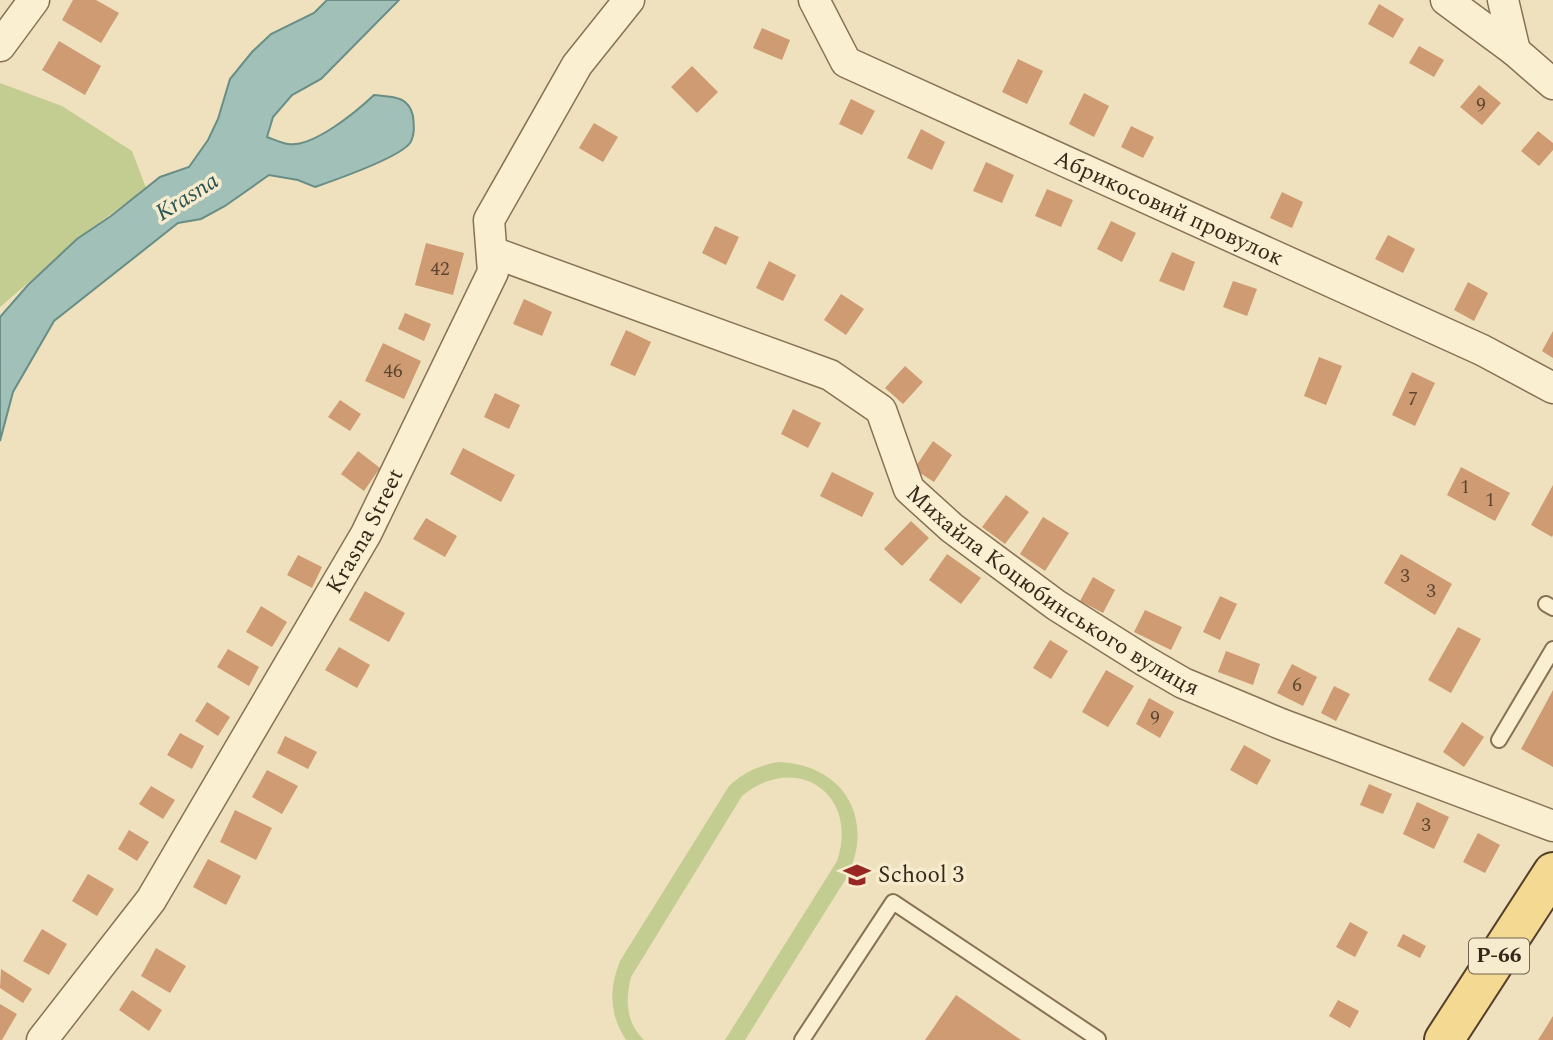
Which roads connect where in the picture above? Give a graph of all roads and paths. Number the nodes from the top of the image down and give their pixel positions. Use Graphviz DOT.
graph roads {
  1 [pos="34,0"];
  2 [pos="629,0"];
  3 [pos="814,0"];
  4 [pos="1446,0"];
  5 [pos="1503,0"];
  6 [pos="0,46"];
  7 [pos="1515,51"];
  8 [pos="1553,84"];
  9 [pos="492,252"];
  10 [pos="1553,388"];
  11 [pos="1553,649"];
  12 [pos="1499,740"];
  13 [pos="1553,826"];
  14 [pos="1553,872"];
  15 [pos="1098,1038"];
  16 [pos="42,1040"];
  17 [pos="802,1040"];
  18 [pos="1444,1040"];
  1 -- 6 [label="street"];
  2 -- 9 [label="street, Krasna Street"];
  3 -- 10 [label="street, Абрикосовий провулок"];
  4 -- 7 [label="street"];
  5 -- 7 [label="street"];
  7 -- 8 [label="street"];
  9 -- 13 [label="street, Михайла Коцюбинського вулиця"];
  9 -- 16 [label="street, Krasna Street"];
  11 -- 12 [label="lane"];
  14 -- 18 [label="main road, Р-66"];
  15 -- 17 [label="lane"];
}
